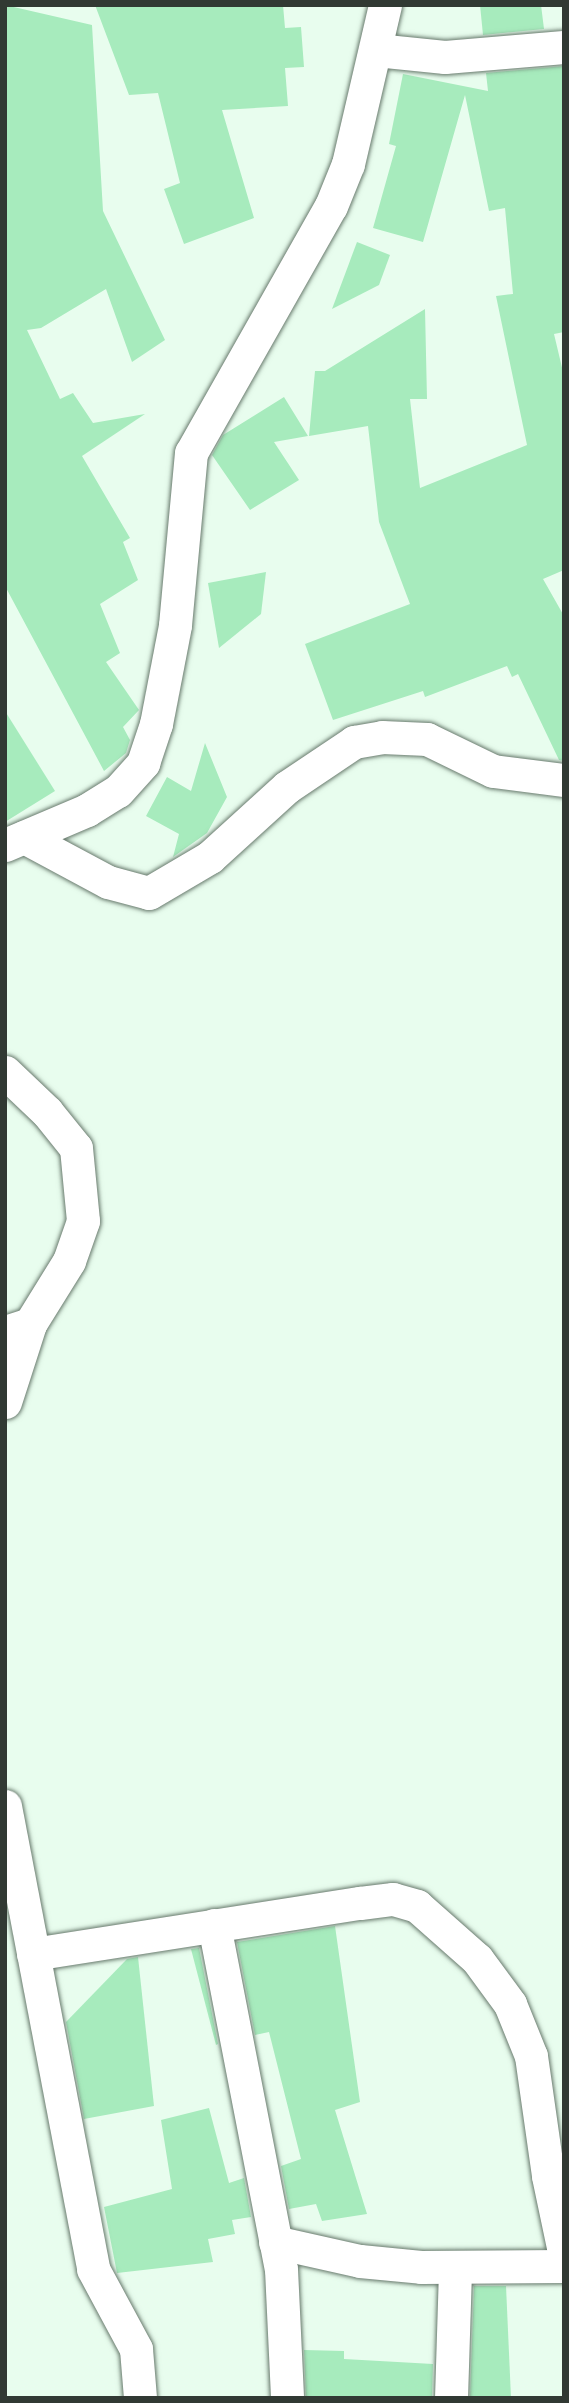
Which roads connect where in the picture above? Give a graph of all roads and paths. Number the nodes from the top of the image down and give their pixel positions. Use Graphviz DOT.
graph roads {
  1 [pos="385,5"];
  2 [pos="564,47"];
  3 [pos="376,50"];
  4 [pos="564,780"];
  5 [pos="15,841"];
  6 [pos="5,1072"];
  7 [pos="17,1328"];
  8 [pos="5,1402"];
  9 [pos="5,1806"];
  10 [pos="214,1925"];
  11 [pos="33,1954"];
  12 [pos="275,2242"];
  13 [pos="564,2252"];
  14 [pos="564,2266"];
  15 [pos="455,2269"];
  16 [pos="140,2398"];
  17 [pos="287,2398"];
  18 [pos="451,2398"];
  1 -- 3 [label="street"];
  2 -- 3 [label="street"];
  3 -- 5 [label="street"];
  4 -- 5 [label="street"];
  6 -- 7 [label="street"];
  7 -- 8 [label="street"];
  9 -- 11 [label="street"];
  10 -- 11 [label="street"];
  10 -- 12 [label="street"];
  10 -- 13 [label="street"];
  11 -- 16 [label="street"];
  12 -- 15 [label="street"];
  12 -- 17 [label="street"];
  14 -- 15 [label="street"];
  15 -- 18 [label="street"];
}
